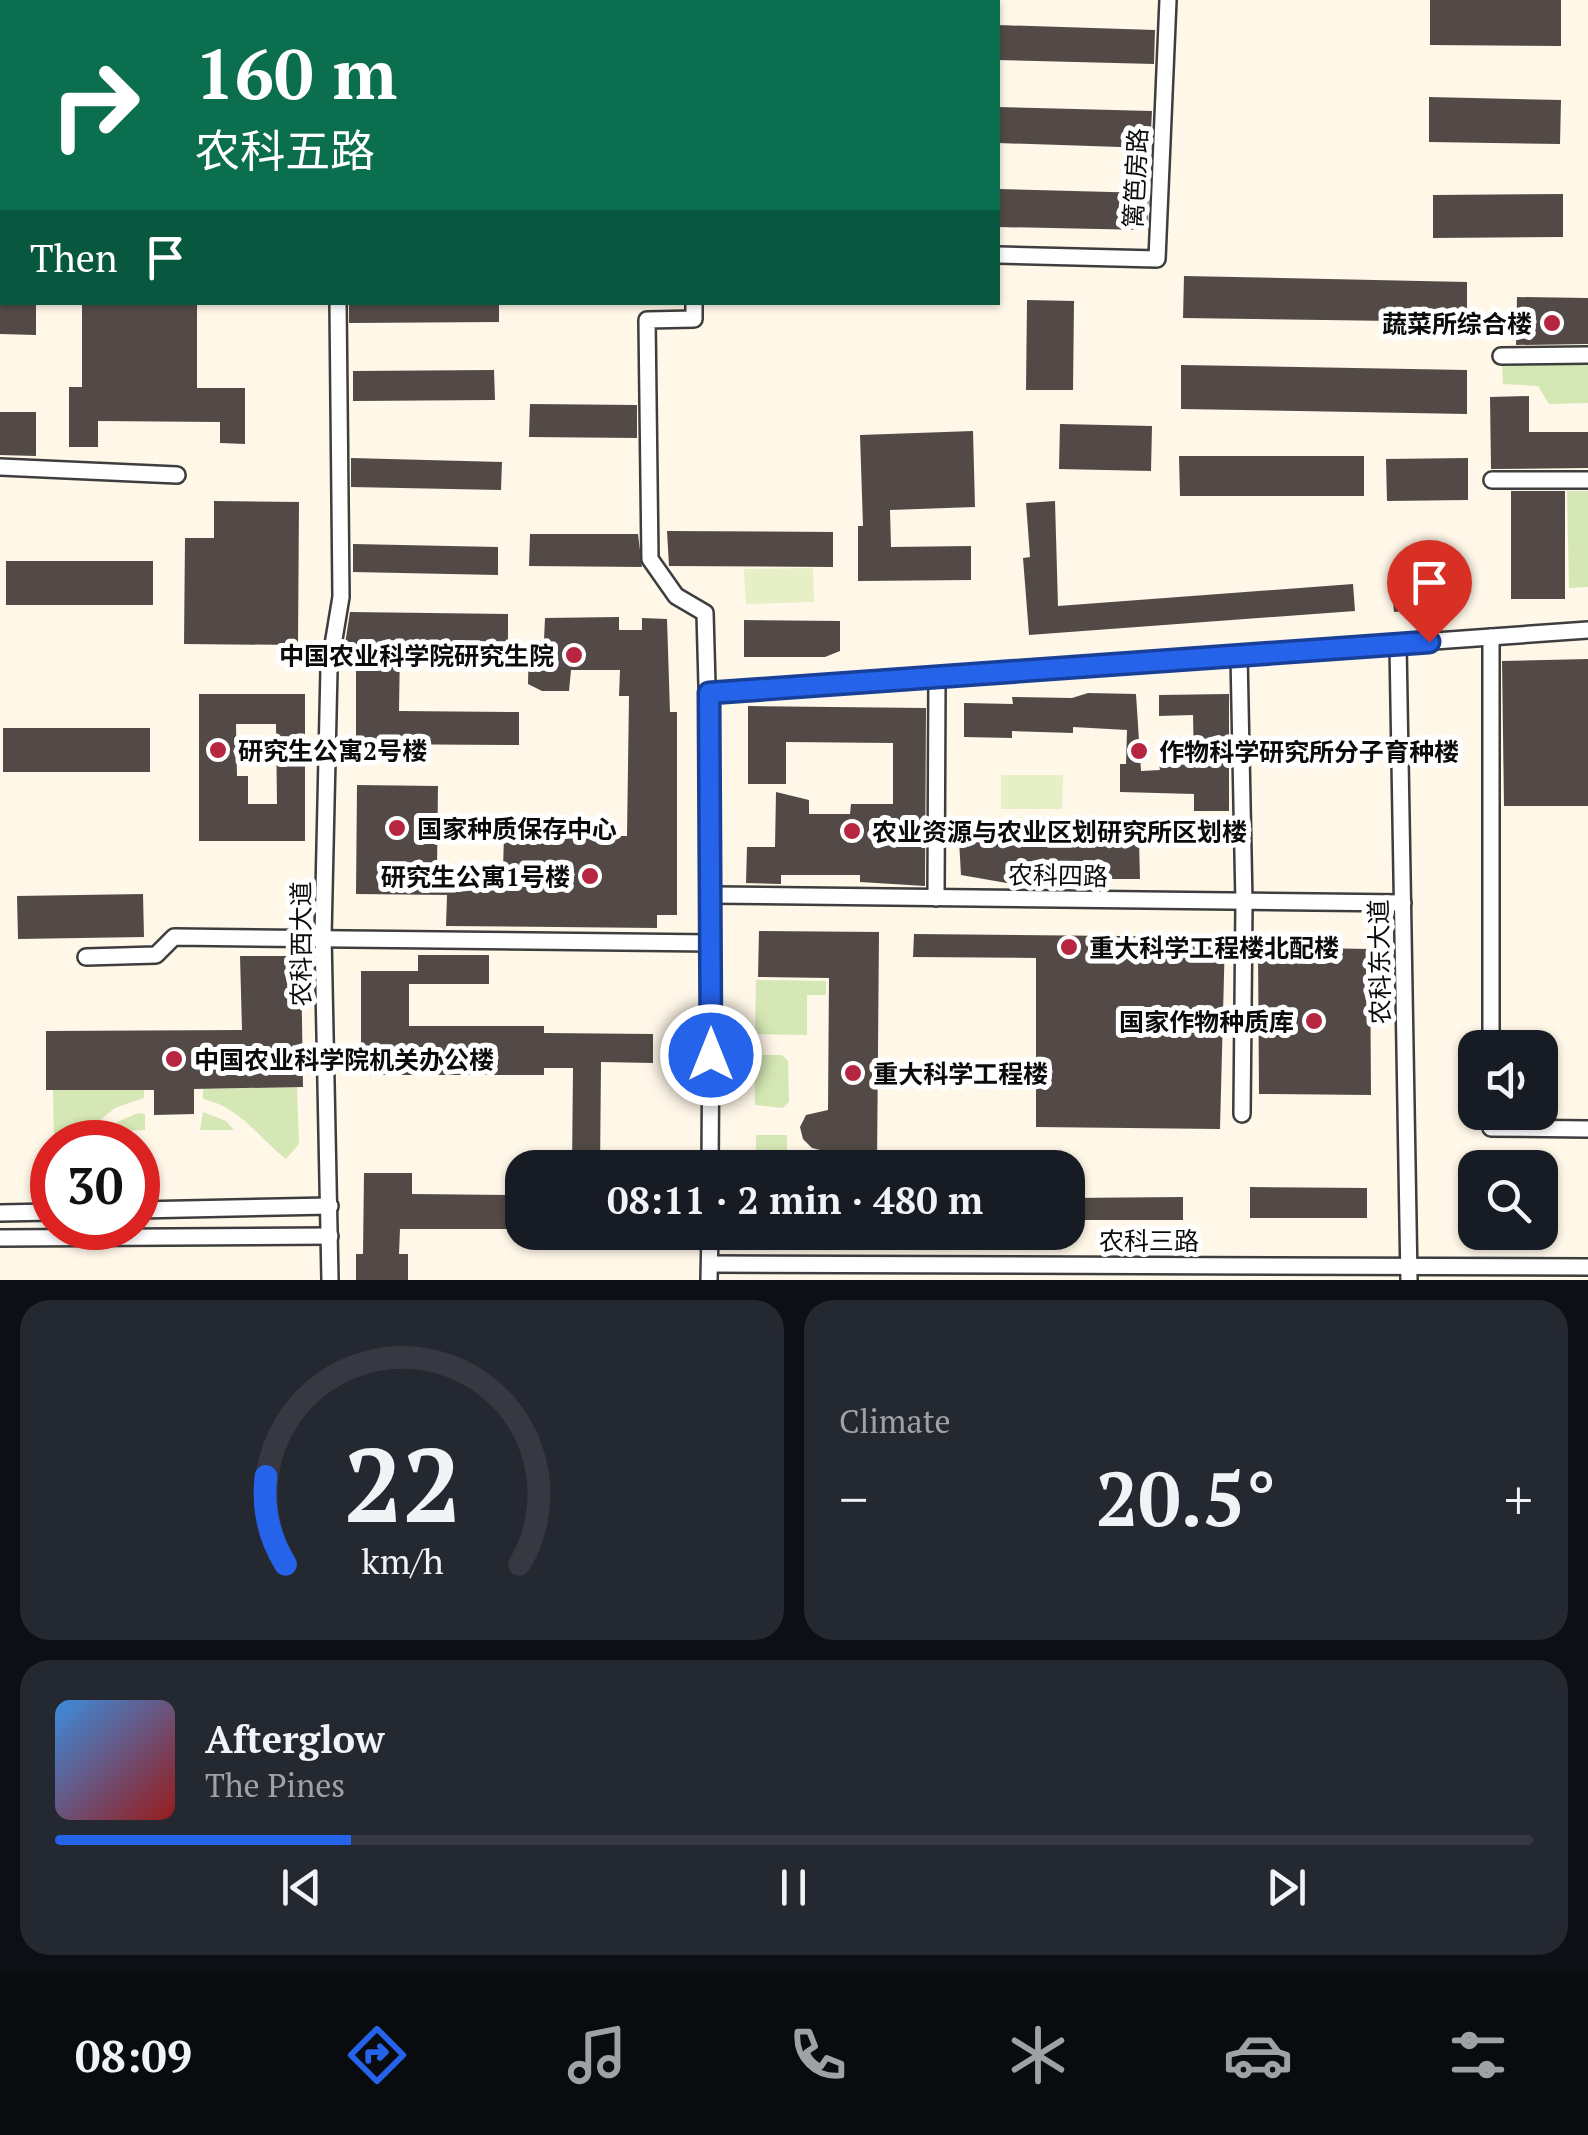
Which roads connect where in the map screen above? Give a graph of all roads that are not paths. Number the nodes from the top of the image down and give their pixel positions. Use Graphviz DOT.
graph roads {
  1 [pos="1168,0"];
  2 [pos="1000,256"];
  3 [pos="338,305"];
  4 [pos="694,305"];
  5 [pos="1588,355"];
  6 [pos="1501,356"];
  7 [pos="0,466"];
  8 [pos="177,474"];
  9 [pos="1492,480"];
  10 [pos="1588,480"];
  11 [pos="1588,630"];
  12 [pos="1491,637"];
  13 [pos="1398,644"];
  14 [pos="1238,655"];
  15 [pos="937,677"];
  16 [pos="709,693"];
  17 [pos="712,896"];
  18 [pos="936,898"];
  19 [pos="1244,902"];
  20 [pos="1403,903"];
  21 [pos="324,936"];
  22 [pos="712,943"];
  23 [pos="86,956"];
  24 [pos="1491,1030"];
  25 [pos="1242,1114"];
  26 [pos="1558,1129"];
  27 [pos="1588,1129"];
  28 [pos="710,1150"];
  29 [pos="330,1206"];
  30 [pos="160,1210"];
  31 [pos="30,1212"];
  32 [pos="0,1213"];
  33 [pos="330,1236"];
  34 [pos="0,1238"];
  35 [pos="1588,1267"];
  36 [pos="709,1272"];
  37 [pos="1409,1273"];
  38 [pos="330,1280"];
  1 -- 2 [label="street, 篱笆房路"];
  3 -- 21 [label="street, 农科西大道"];
  4 -- 16 [label="street"];
  5 -- 6 [label="street"];
  7 -- 8 [label="street"];
  9 -- 10 [label="street"];
  11 -- 12 [label="street"];
  12 -- 13 [label="street"];
  12 -- 24 [label="street"];
  13 -- 14 [label="street"];
  13 -- 20 [label="street, 农科东大道"];
  14 -- 15 [label="street"];
  14 -- 19 [label="street"];
  15 -- 16 [label="street"];
  15 -- 18 [label="street"];
  16 -- 17 [label="street"];
  17 -- 18 [label="street, 农科四路"];
  17 -- 22 [label="street"];
  18 -- 19 [label="street, 农科四路"];
  19 -- 20 [label="street, 农科四路"];
  19 -- 25 [label="street"];
  20 -- 37 [label="street, 农科东大道"];
  21 -- 22 [label="street"];
  21 -- 23 [label="street"];
  21 -- 29 [label="street, 农科西大道"];
  22 -- 28 [label="street"];
  26 -- 27 [label="street"];
  29 -- 30 [label="street"];
  29 -- 33 [label="street, 农科西大道"];
  31 -- 32 [label="street"];
  33 -- 34 [label="street"];
  33 -- 38 [label="street, 农科西大道"];
  35 -- 37 [label="street, 农科三路"];
  36 -- 37 [label="street, 农科三路"];
}
